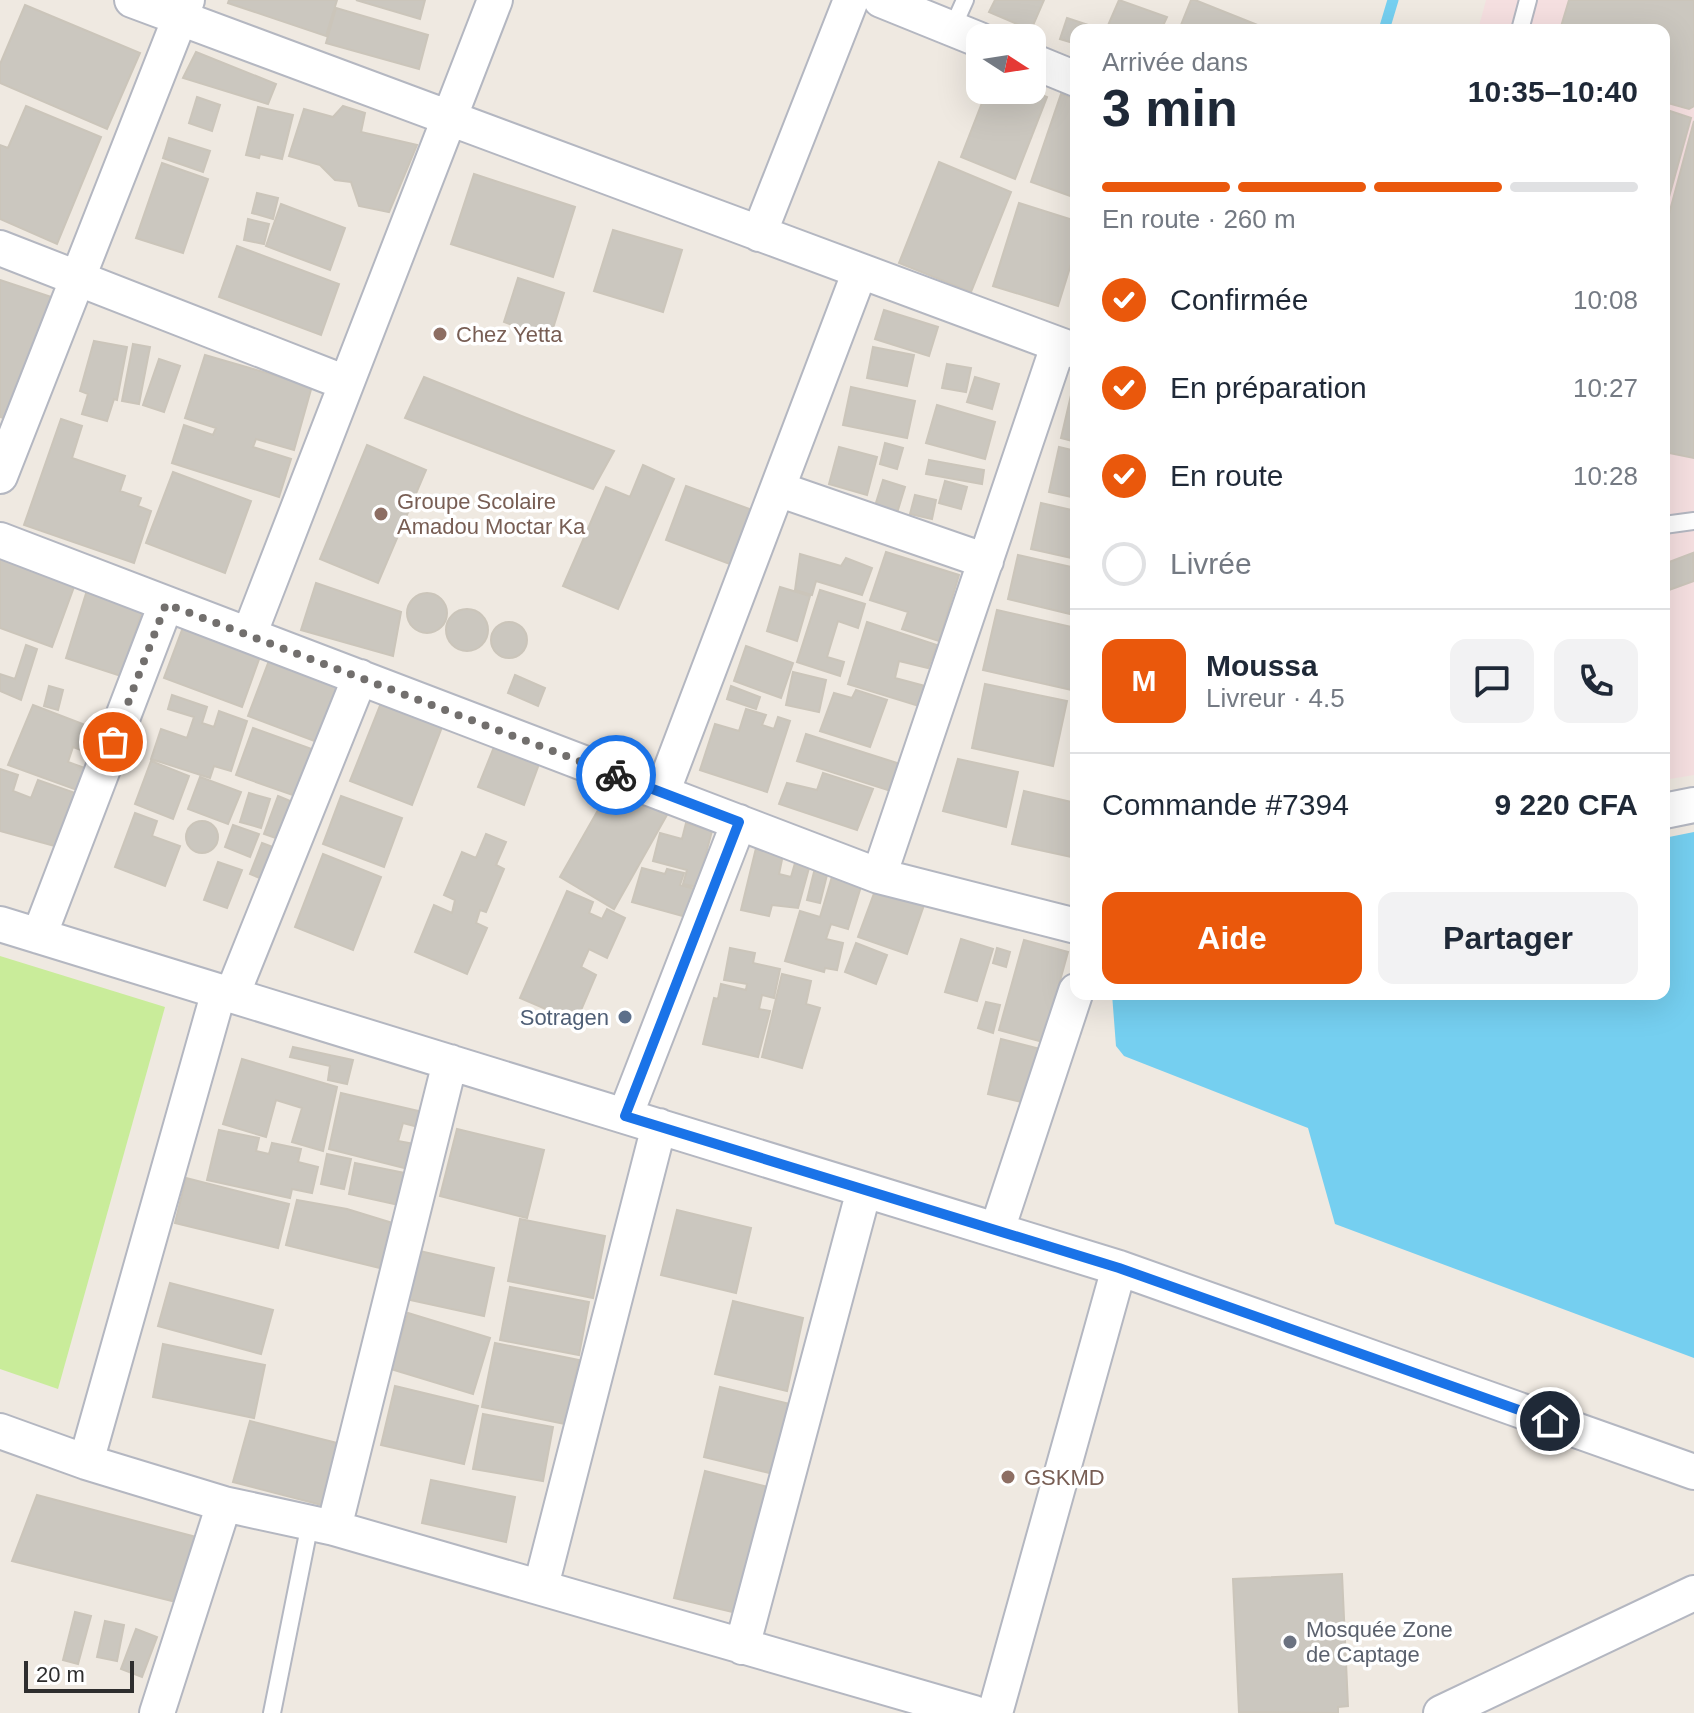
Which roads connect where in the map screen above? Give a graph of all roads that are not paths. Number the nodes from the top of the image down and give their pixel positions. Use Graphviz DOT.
graph roads {
  1 [pos="132,0"];
  2 [pos="495,0"];
  3 [pos="851,0"];
  4 [pos="881,0"];
  5 [pos="1528,0"];
  6 [pos="184,9"];
  7 [pos="966,23"];
  8 [pos="1522,24"];
  9 [pos="1046,67"];
  10 [pos="1070,77"];
  11 [pos="449,118"];
  12 [pos="759,234"];
  13 [pos="0,248"];
  14 [pos="860,271"];
  15 [pos="78,278"];
  16 [pos="1067,348"];
  17 [pos="346,383"];
  18 [pos="0,476"];
  19 [pos="778,489"];
  20 [pos="1694,521"];
  21 [pos="1670,524"];
  22 [pos="0,540"];
  23 [pos="986,561"];
  24 [pos="166,604"];
  25 [pos="249,635"];
  26 [pos="360,677"];
  27 [pos="662,793"];
  28 [pos="1694,805"];
  29 [pos="1670,810"];
  30 [pos="739,822"];
  31 [pos="879,876"];
  32 [pos="0,924"];
  33 [pos="1070,924"];
  34 [pos="39,936"];
  35 [pos="226,993"];
  36 [pos="1073,1000"];
  37 [pos="450,1062"];
  38 [pos="625,1116"];
  39 [pos="659,1126"];
  40 [pos="864,1190"];
  41 [pos="997,1230"];
  42 [pos="1119,1268"];
  43 [pos="0,1431"];
  44 [pos="86,1462"];
  45 [pos="1694,1472"];
  46 [pos="224,1504"];
  47 [pos="322,1526"];
  48 [pos="541,1586"];
  49 [pos="1694,1593"];
  50 [pos="742,1647"];
  51 [pos="157,1713"];
  52 [pos="272,1713"];
  53 [pos="974,1713"];
  54 [pos="995,1713"];
  55 [pos="1441,1713"];
  1 -- 6 [label="street"];
  2 -- 11 [label="street"];
  3 -- 12 [label="street"];
  4 -- 7 [label="street"];
  5 -- 8 [label="lane"];
  6 -- 11 [label="street"];
  6 -- 15 [label="street"];
  9 -- 10 [label="street"];
  11 -- 12 [label="street"];
  11 -- 17 [label="street"];
  12 -- 14 [label="street"];
  13 -- 15 [label="street"];
  14 -- 16 [label="street"];
  14 -- 19 [label="street"];
  15 -- 17 [label="street"];
  15 -- 18 [label="street"];
  16 -- 23 [label="street"];
  17 -- 25 [label="street"];
  19 -- 23 [label="street"];
  19 -- 27 [label="street"];
  20 -- 21 [label="lane"];
  22 -- 24 [label="street"];
  23 -- 31 [label="street"];
  24 -- 25 [label="street"];
  24 -- 34 [label="street"];
  25 -- 26 [label="street"];
  26 -- 27 [label="street"];
  26 -- 35 [label="street"];
  27 -- 30 [label="street"];
  28 -- 29 [label="street"];
  30 -- 31 [label="street"];
  30 -- 38 [label="street"];
  31 -- 33 [label="street"];
  32 -- 34 [label="street"];
  34 -- 35 [label="street"];
  35 -- 37 [label="street"];
  35 -- 44 [label="street"];
  36 -- 41 [label="street"];
  37 -- 38 [label="street"];
  37 -- 47 [label="street"];
  38 -- 39 [label="street"];
  39 -- 40 [label="street"];
  39 -- 48 [label="street"];
  40 -- 41 [label="street"];
  40 -- 50 [label="street"];
  41 -- 42 [label="street"];
  42 -- 45 [label="street"];
  42 -- 54 [label="street"];
  43 -- 44 [label="street"];
  44 -- 46 [label="street"];
  46 -- 47 [label="street"];
  46 -- 51 [label="street"];
  47 -- 48 [label="street"];
  47 -- 52 [label="lane"];
  48 -- 50 [label="street"];
  49 -- 55 [label="street"];
  50 -- 53 [label="street"];
}
